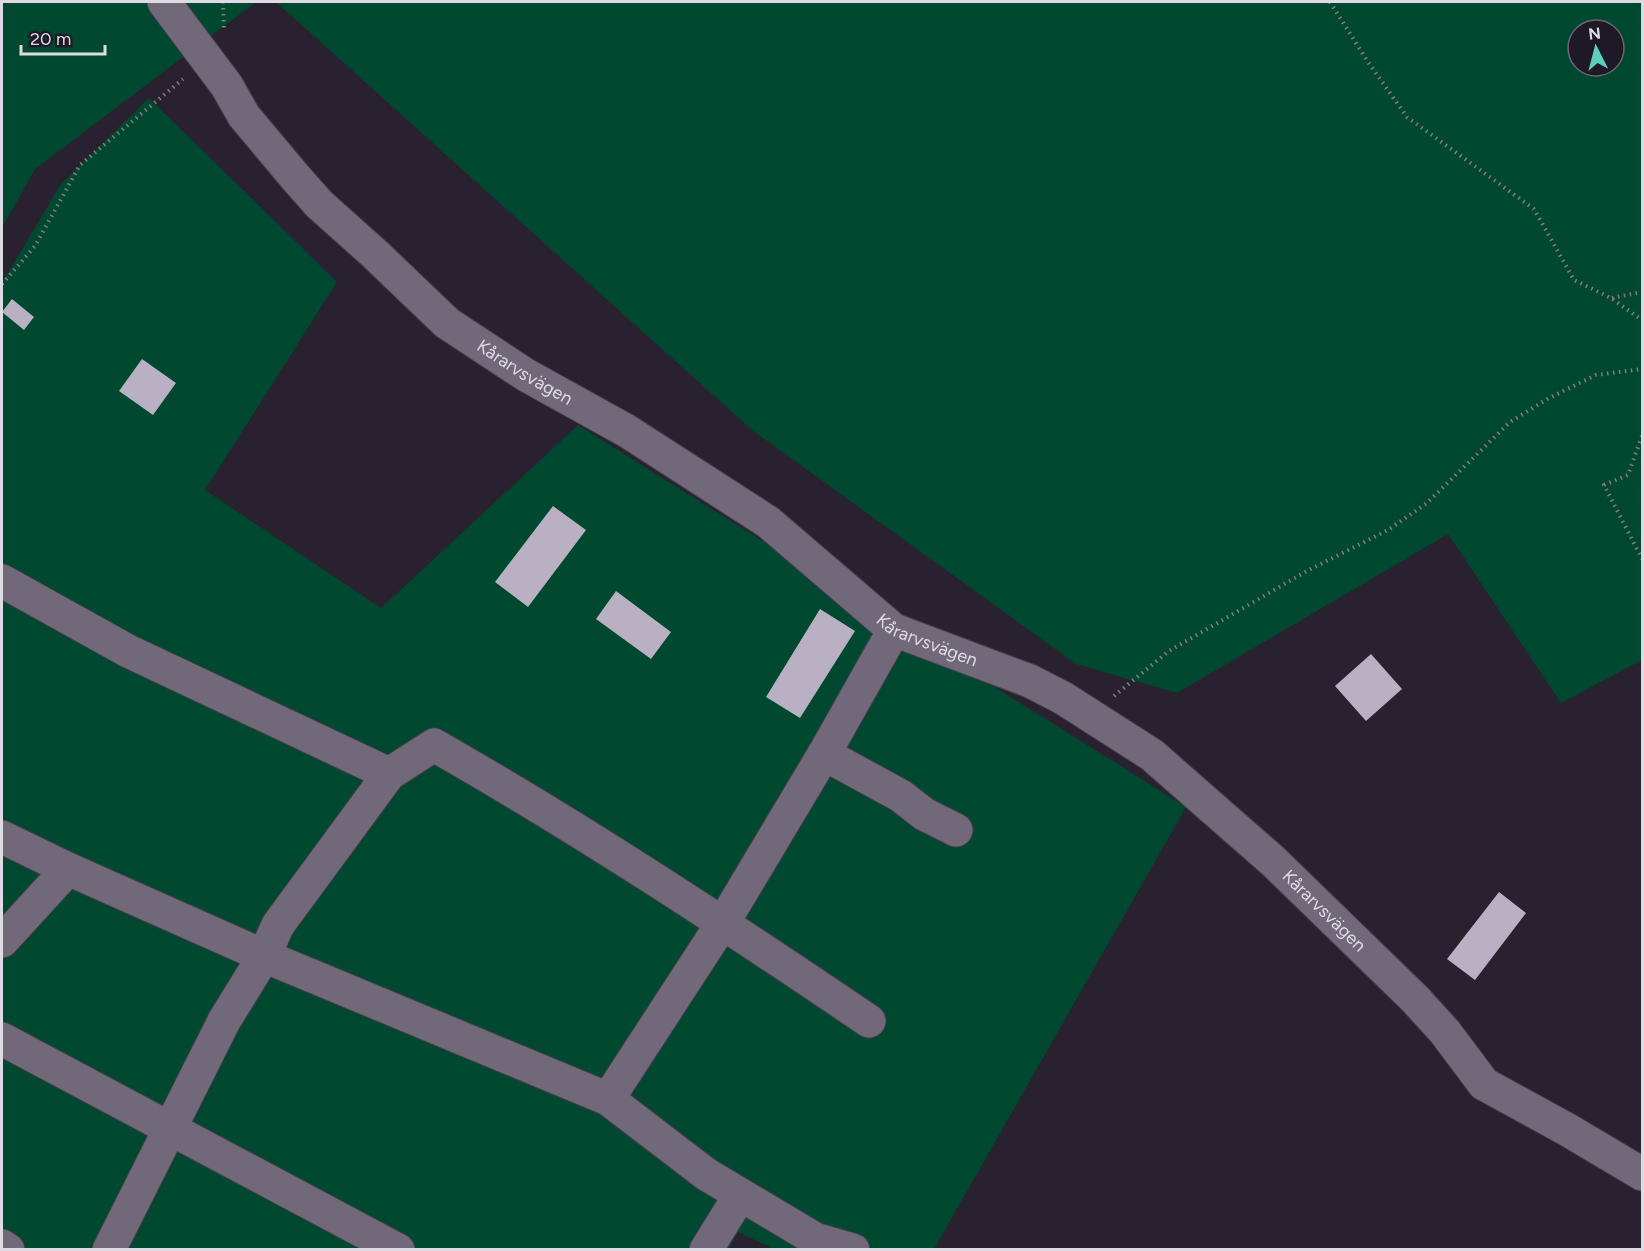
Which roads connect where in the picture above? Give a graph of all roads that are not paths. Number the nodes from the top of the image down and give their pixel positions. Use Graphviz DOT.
graph roads {
  1 [pos="164,2"];
  2 [pos="2,581"];
  3 [pos="894,630"];
  4 [pos="824,754"];
  5 [pos="389,774"];
  6 [pos="956,830"];
  7 [pos="2,837"];
  8 [pos="68,869"];
  9 [pos="723,923"];
  10 [pos="2,941"];
  11 [pos="264,956"];
  12 [pos="869,1021"];
  13 [pos="2,1038"];
  14 [pos="608,1099"];
  15 [pos="170,1128"];
  16 [pos="1642,1174"];
  17 [pos="740,1195"];
  18 [pos="2,1246"];
  19 [pos="8,1250"];
  20 [pos="109,1250"];
  21 [pos="398,1250"];
  22 [pos="706,1250"];
  23 [pos="853,1250"];
  1 -- 3 [label="street, Kårarvsvägen"];
  2 -- 5 [label="street"];
  3 -- 4 [label="street"];
  3 -- 16 [label="street, Kårarvsvägen"];
  4 -- 6 [label="street"];
  4 -- 9 [label="street"];
  5 -- 9 [label="street"];
  5 -- 11 [label="street"];
  7 -- 8 [label="street"];
  8 -- 10 [label="street"];
  8 -- 11 [label="street"];
  9 -- 12 [label="street"];
  9 -- 14 [label="street"];
  11 -- 14 [label="street"];
  11 -- 15 [label="street"];
  13 -- 15 [label="street"];
  14 -- 17 [label="street"];
  15 -- 20 [label="street"];
  15 -- 21 [label="street"];
  17 -- 22 [label="street"];
  17 -- 23 [label="street"];
  18 -- 19 [label="street"];
}
